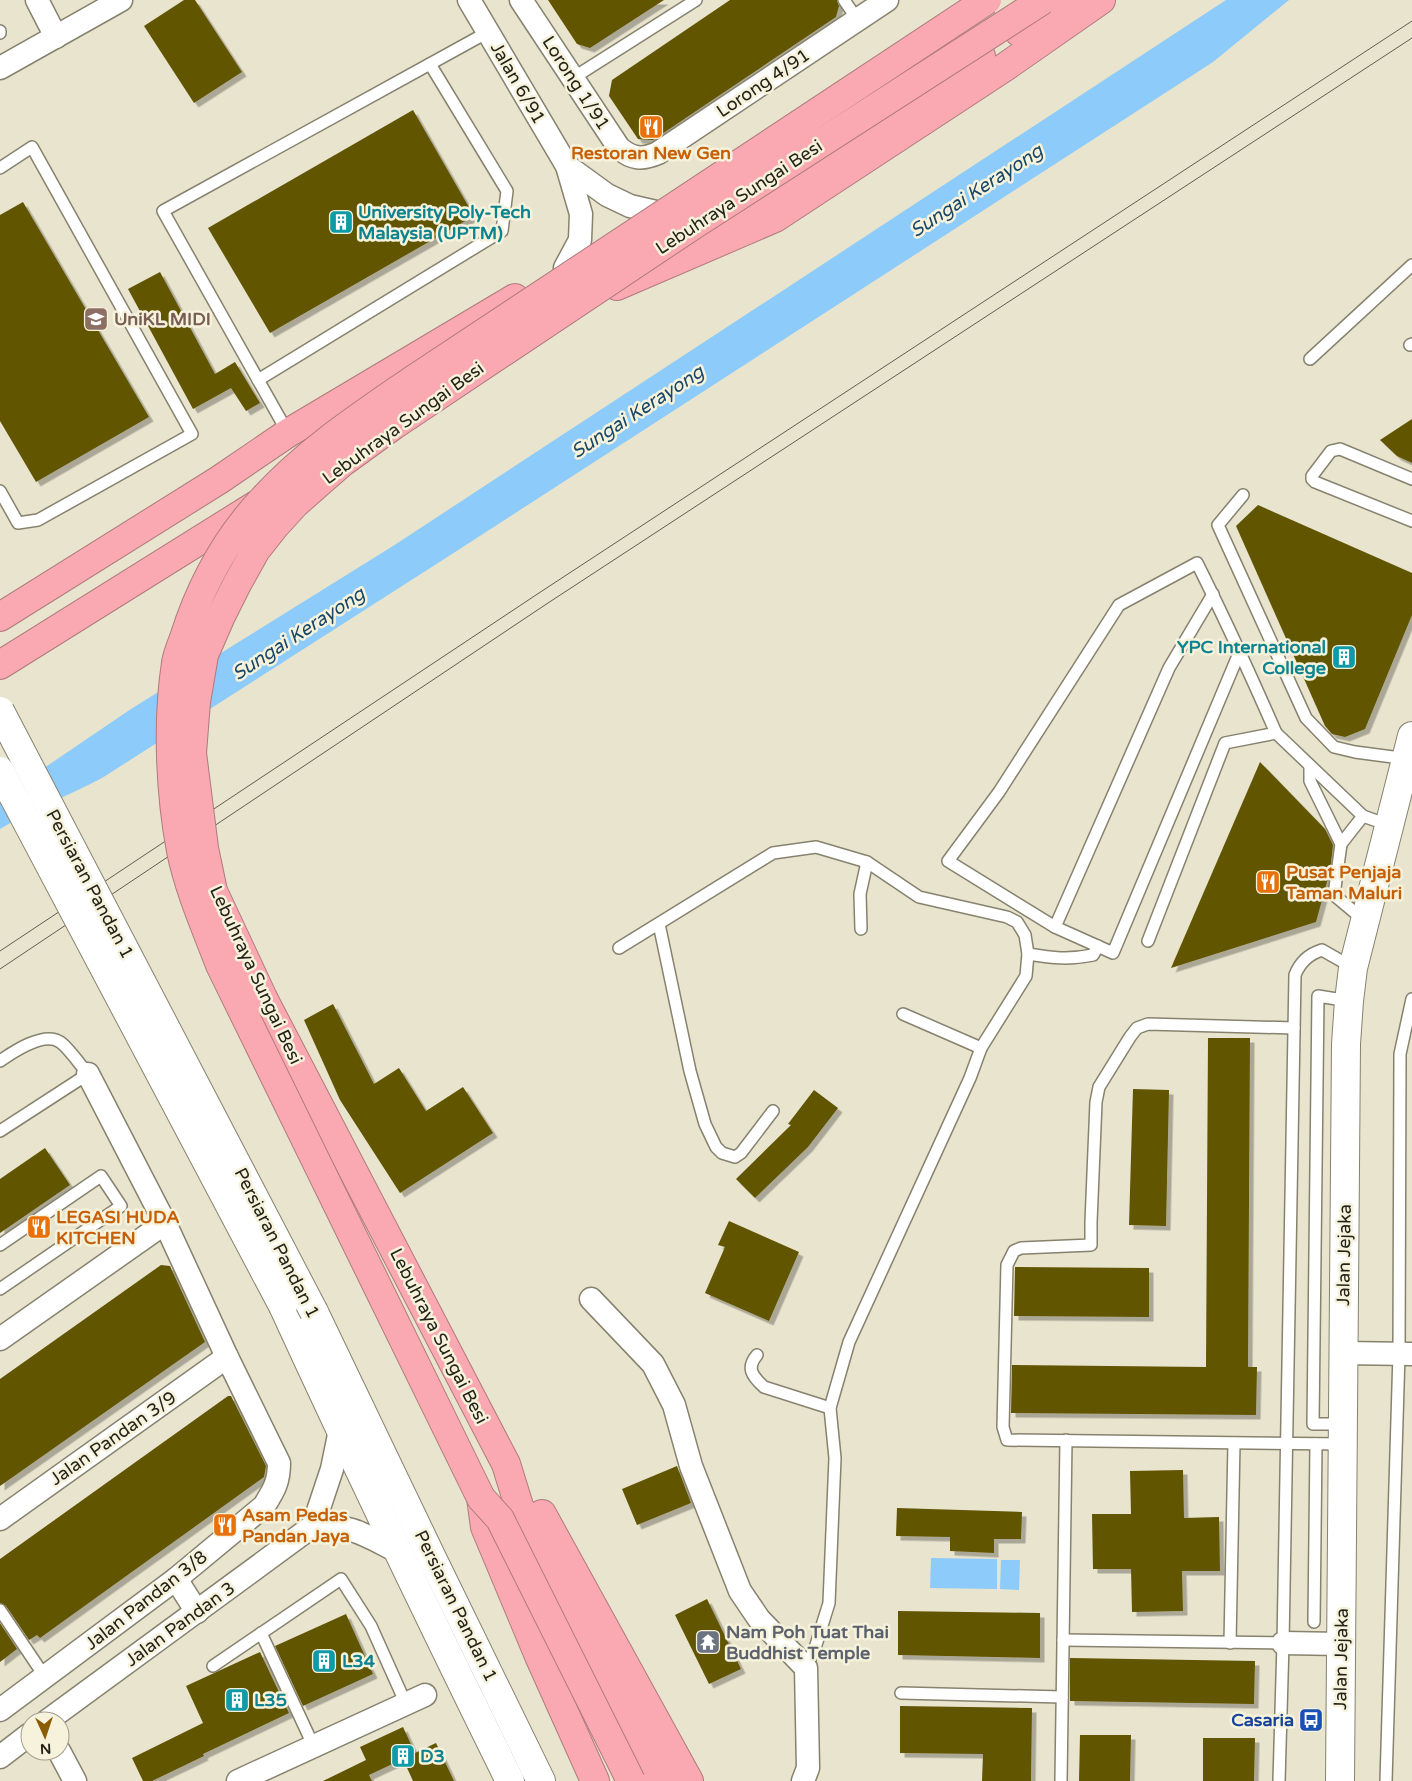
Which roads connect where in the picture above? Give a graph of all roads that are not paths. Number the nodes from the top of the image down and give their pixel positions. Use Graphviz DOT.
graph roads {
  1 [pos="37,0"];
  2 [pos="121,0"];
  3 [pos="470,0"];
  4 [pos="521,0"];
  5 [pos="696,0"];
  6 [pos="844,0"];
  7 [pos="887,0"];
  8 [pos="983,0"];
  9 [pos="987,0"];
  10 [pos="1043,0"];
  11 [pos="1068,0"];
  12 [pos="1101,0"];
  13 [pos="857,19"];
  14 [pos="488,32"];
  15 [pos="56,37"];
  16 [pos="430,64"];
  17 [pos="0,68"];
  18 [pos="573,78"];
  19 [pos="636,158"];
  20 [pos="567,166"];
  21 [pos="0,168"];
  22 [pos="656,212"];
  23 [pos="1412,265"];
  24 [pos="565,268"];
  25 [pos="616,286"];
  26 [pos="1310,359"];
  27 [pos="258,380"];
  28 [pos="288,433"];
  29 [pos="1412,479"];
  30 [pos="0,491"];
  31 [pos="1243,495"];
  32 [pos="1412,522"];
  33 [pos="1213,594"];
  34 [pos="13,599"];
  35 [pos="0,617"];
  36 [pos="1240,650"];
  37 [pos="0,665"];
  38 [pos="0,712"];
  39 [pos="1276,733"];
  40 [pos="1412,736"];
  41 [pos="1404,763"];
  42 [pos="1310,766"];
  43 [pos="0,771"];
  44 [pos="1362,816"];
  45 [pos="1388,825"];
  46 [pos="1342,844"];
  47 [pos="867,862"];
  48 [pos="1365,920"];
  49 [pos="659,924"];
  50 [pos="1055,927"];
  51 [pos="861,929"];
  52 [pos="1148,941"];
  53 [pos="1098,946"];
  54 [pos="619,948"];
  55 [pos="1028,954"];
  56 [pos="1353,968"];
  57 [pos="1412,999"];
  58 [pos="1349,1000"];
  59 [pos="904,1014"];
  60 [pos="1294,1028"];
  61 [pos="981,1048"];
  62 [pos="0,1061"];
  63 [pos="88,1074"];
  64 [pos="773,1111"];
  65 [pos="0,1131"];
  66 [pos="1399,1205"];
  67 [pos="1412,1205"];
  68 [pos="165,1223"];
  69 [pos="0,1245"];
  70 [pos="0,1289"];
  71 [pos="591,1299"];
  72 [pos="0,1338"];
  73 [pos="1344,1353"];
  74 [pos="1406,1354"];
  75 [pos="757,1355"];
  76 [pos="227,1357"];
  77 [pos="830,1408"];
  78 [pos="340,1430"];
  79 [pos="1334,1438"];
  80 [pos="1066,1440"];
  81 [pos="1234,1443"];
  82 [pos="1286,1444"];
  83 [pos="506,1464"];
  84 [pos="481,1498"];
  85 [pos="0,1519"];
  86 [pos="313,1526"];
  87 [pos="397,1552"];
  88 [pos="176,1579"];
  89 [pos="0,1610"];
  90 [pos="197,1612"];
  91 [pos="1314,1622"];
  92 [pos="261,1633"];
  93 [pos="1063,1640"];
  94 [pos="1230,1643"];
  95 [pos="1283,1643"];
  96 [pos="1341,1644"];
  97 [pos="213,1666"];
  98 [pos="806,1668"];
  99 [pos="45,1677"];
  100 [pos="901,1693"];
  101 [pos="1062,1697"];
  102 [pos="416,1700"];
  103 [pos="0,1710"];
  104 [pos="61,1711"];
  105 [pos="20,1742"];
  106 [pos="314,1747"];
  107 [pos="0,1757"];
  108 [pos="64,1761"];
  109 [pos="75,1781"];
  110 [pos="238,1781"];
  111 [pos="510,1781"];
  112 [pos="541,1781"];
  113 [pos="596,1781"];
  114 [pos="631,1781"];
  115 [pos="659,1781"];
  116 [pos="688,1781"];
  117 [pos="803,1781"];
  118 [pos="1061,1781"];
  119 [pos="1279,1781"];
  120 [pos="1340,1781"];
  121 [pos="1386,1781"];
  1 -- 15 [label="street"];
  2 -- 15 [label="street"];
  3 -- 14 [label="street, Jalan 6/91"];
  4 -- 18 [label="street, Lorong 1/91"];
  5 -- 18 [label="lane"];
  6 -- 13 [label="lane"];
  7 -- 13 [label="street, Lorong 4/91"];
  8 -- 22 [label="highway"];
  9 -- 84 [label="highway, Lebuhraya Sungai Besi, bridge"];
  10 -- 83 [label="highway, Lebuhraya Sungai Besi, bridge"];
  11 -- 25 [label="highway"];
  12 -- 25 [label="highway"];
  13 -- 19 [label="street, Lorong 4/91"];
  14 -- 16 [label="lane"];
  14 -- 20 [label="street, Jalan 6/91"];
  15 -- 17 [label="street"];
  16 -- 27 [label="lane"];
  16 -- 27 [label="lane"];
  18 -- 19 [label="street, Lorong 1/91"];
  20 -- 22 [label="street, Jalan 6/91"];
  20 -- 24 [label="street, Jalan 6/91"];
  21 -- 30 [label="lane"];
  22 -- 24 [label="highway"];
  23 -- 26 [label="lane"];
  24 -- 28 [label="highway"];
  25 -- 37 [label="highway"];
  27 -- 28 [label="lane"];
  28 -- 34 [label="highway"];
  29 -- 32 [label="lane"];
  31 -- 41 [label="lane"];
  33 -- 36 [label="lane"];
  33 -- 50 [label="lane"];
  33 -- 50 [label="lane"];
  34 -- 35 [label="highway"];
  36 -- 39 [label="lane"];
  36 -- 53 [label="lane"];
  38 -- 112 [label="street, Persiaran Pandan 1, bridge"];
  39 -- 42 [label="lane"];
  39 -- 52 [label="lane"];
  40 -- 41 [label="street, Jalan Jejaka"];
  41 -- 45 [label="street, Jalan Jejaka"];
  42 -- 44 [label="lane"];
  42 -- 46 [label="lane"];
  43 -- 78 [label="street, Persiaran Pandan 1, bridge"];
  44 -- 45 [label="lane"];
  44 -- 46 [label="lane"];
  45 -- 48 [label="street, Jalan Jejaka"];
  46 -- 48 [label="lane"];
  47 -- 49 [label="lane"];
  47 -- 51 [label="lane"];
  47 -- 55 [label="lane"];
  48 -- 56 [label="street, Jalan Jejaka"];
  49 -- 54 [label="lane"];
  49 -- 64 [label="lane"];
  50 -- 53 [label="lane"];
  53 -- 55 [label="lane"];
  55 -- 61 [label="lane"];
  56 -- 58 [label="street, Jalan Jejaka"];
  56 -- 60 [label="lane"];
  57 -- 66 [label="lane"];
  58 -- 73 [label="street, Jalan Jejaka"];
  58 -- 79 [label="lane"];
  59 -- 61 [label="lane"];
  60 -- 80 [label="lane"];
  60 -- 82 [label="lane"];
  61 -- 77 [label="lane"];
  62 -- 63 [label="lane"];
  63 -- 65 [label="lane"];
  63 -- 68 [label="street"];
  66 -- 67 [label="lane"];
  66 -- 74 [label="lane"];
  68 -- 72 [label="street"];
  68 -- 76 [label="street"];
  69 -- 70 [label="lane"];
  71 -- 98 [label="street"];
  73 -- 74 [label="street"];
  73 -- 79 [label="street, Jalan Jejaka"];
  74 -- 121 [label="lane"];
  75 -- 77 [label="lane"];
  76 -- 85 [label="street, Jalan Pandan 3/9"];
  76 -- 88 [label="street, Jalan Pandan 3/8"];
  77 -- 98 [label="lane"];
  78 -- 86 [label="street"];
  78 -- 87 [label="street, Persiaran Pandan 1"];
  79 -- 82 [label="lane"];
  79 -- 91 [label="lane"];
  79 -- 96 [label="street, Jalan Jejaka"];
  80 -- 81 [label="lane"];
  80 -- 93 [label="lane"];
  81 -- 82 [label="lane"];
  81 -- 94 [label="lane"];
  82 -- 95 [label="lane"];
  83 -- 115 [label="highway, Lebuhraya Sungai Besi"];
  83 -- 116 [label="highway"];
  84 -- 113 [label="highway"];
  84 -- 114 [label="highway, Lebuhraya Sungai Besi, bridge"];
  86 -- 87 [label="street"];
  86 -- 90 [label="street, Jalan Pandan 3"];
  87 -- 111 [label="street, Persiaran Pandan 1"];
  88 -- 90 [label="street"];
  88 -- 99 [label="street, Jalan Pandan 3/8"];
  89 -- 99 [label="lane"];
  90 -- 104 [label="street, Jalan Pandan 3"];
  92 -- 97 [label="lane"];
  92 -- 102 [label="lane"];
  92 -- 106 [label="lane"];
  93 -- 94 [label="lane"];
  93 -- 101 [label="lane"];
  94 -- 95 [label="lane"];
  95 -- 96 [label="street"];
  95 -- 119 [label="lane"];
  96 -- 120 [label="street, Jalan Jejaka"];
  98 -- 117 [label="street"];
  99 -- 103 [label="street, Jalan Pandan 3/8"];
  100 -- 101 [label="lane"];
  101 -- 118 [label="lane"];
  102 -- 106 [label="street"];
  105 -- 107 [label="street"];
  106 -- 110 [label="street"];
  108 -- 109 [label="street"];
}
